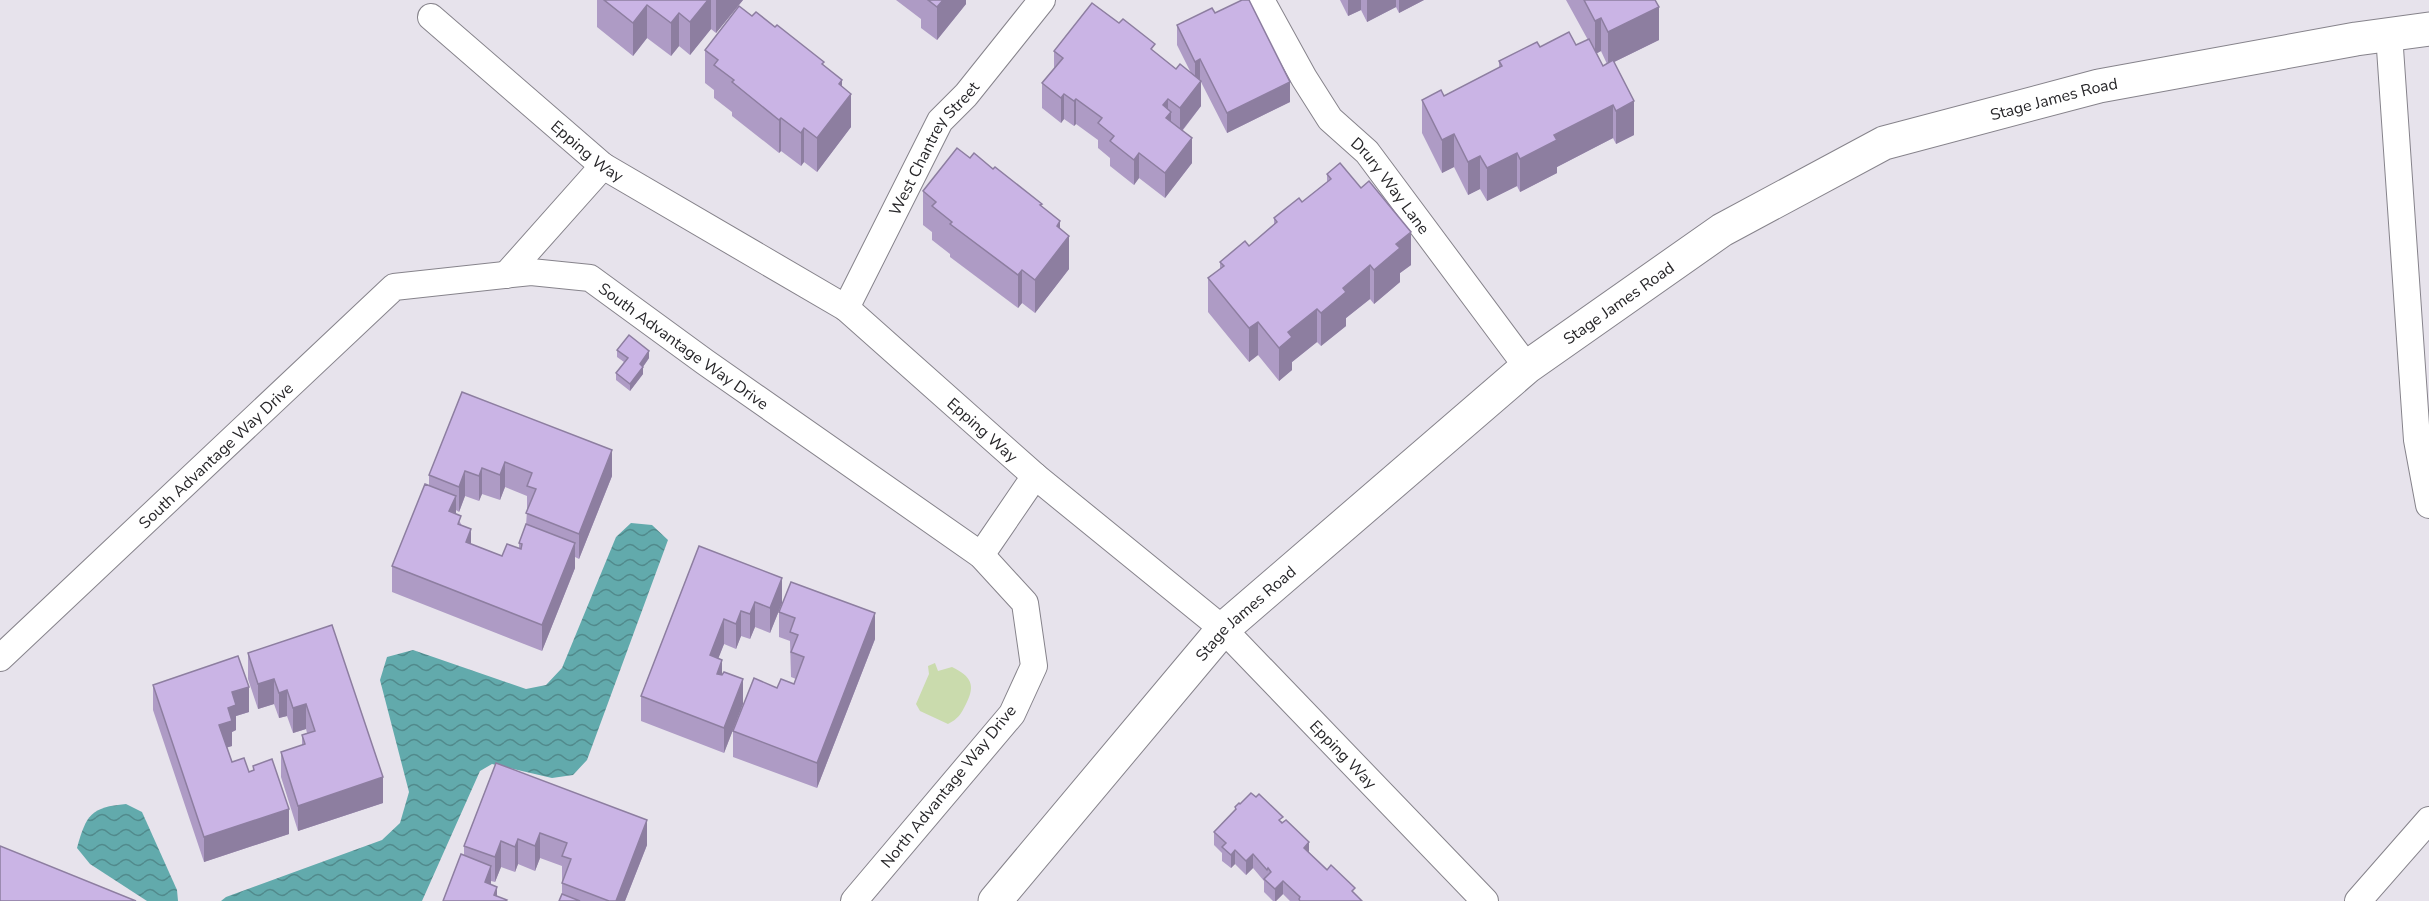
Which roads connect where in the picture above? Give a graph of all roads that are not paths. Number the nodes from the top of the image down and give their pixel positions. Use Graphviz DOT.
graph roads {
  1 [pos="1042,0"];
  2 [pos="1261,0"];
  3 [pos="431,17"];
  4 [pos="2429,29"];
  5 [pos="2389,34"];
  6 [pos="603,166"];
  7 [pos="506,275"];
  8 [pos="846,308"];
  9 [pos="1527,367"];
  10 [pos="1035,476"];
  11 [pos="2429,505"];
  12 [pos="981,555"];
  13 [pos="1224,629"];
  14 [pos="0,658"];
  15 [pos="1034,666"];
  16 [pos="2429,820"];
  17 [pos="854,901"];
  18 [pos="995,901"];
  19 [pos="1485,901"];
  20 [pos="2358,901"];
  1 -- 8 [label="street, West Chantrey Street"];
  2 -- 9 [label="street, Drury Way Lane"];
  3 -- 6 [label="street, Epping Way"];
  4 -- 5 [label="main road, Stage James Road"];
  5 -- 9 [label="main road, Stage James Road"];
  5 -- 11 [label="street"];
  6 -- 7 [label="street"];
  6 -- 8 [label="street, Epping Way"];
  7 -- 12 [label="street, South Advantage Way Drive"];
  7 -- 14 [label="street, South Advantage Way Drive"];
  8 -- 10 [label="street, Epping Way"];
  9 -- 13 [label="main road, Stage James Road"];
  10 -- 12 [label="street"];
  10 -- 13 [label="street, Epping Way"];
  12 -- 15 [label="street, South Advantage Way Drive"];
  13 -- 18 [label="main road, Stage James Road"];
  13 -- 19 [label="street, Epping Way"];
  15 -- 17 [label="street, North Advantage Way Drive"];
  16 -- 20 [label="street"];
}
